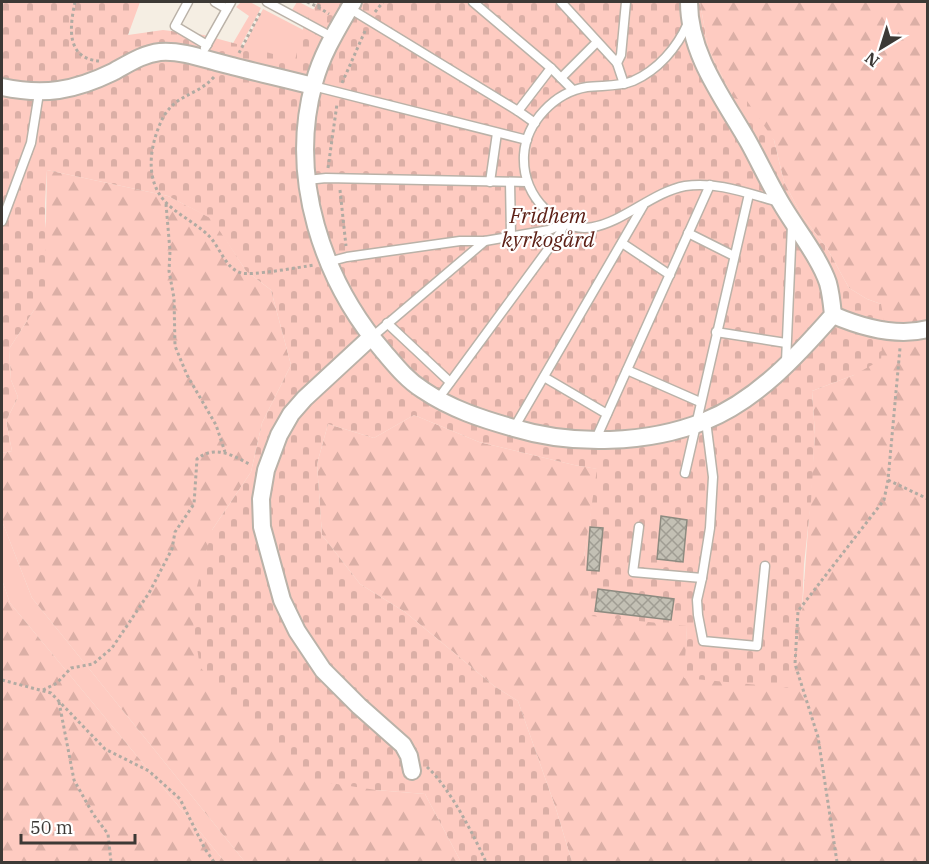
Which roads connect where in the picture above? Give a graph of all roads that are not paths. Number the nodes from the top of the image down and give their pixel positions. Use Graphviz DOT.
graph roads {
  1 [pos="188,2"];
  2 [pos="215,2"];
  3 [pos="267,2"];
  4 [pos="473,2"];
  5 [pos="561,2"];
  6 [pos="626,2"];
  7 [pos="689,2"];
  8 [pos="229,5"];
  9 [pos="351,5"];
  10 [pos="689,21"];
  11 [pos="332,37"];
  12 [pos="596,42"];
  13 [pos="204,51"];
  14 [pos="617,63"];
  15 [pos="551,68"];
  16 [pos="561,78"];
  17 [pos="624,84"];
  18 [pos="313,86"];
  19 [pos="2,87"];
  20 [pos="573,90"];
  21 [pos="39,93"];
  22 [pos="518,111"];
  23 [pos="535,123"];
  24 [pos="496,133"];
  25 [pos="527,140"];
  26 [pos="307,180"];
  27 [pos="490,182"];
  28 [pos="510,182"];
  29 [pos="528,182"];
  30 [pos="710,185"];
  31 [pos="749,194"];
  32 [pos="780,202"];
  33 [pos="644,203"];
  34 [pos="2,221"];
  35 [pos="792,222"];
  36 [pos="565,223"];
  37 [pos="688,233"];
  38 [pos="511,236"];
  39 [pos="485,241"];
  40 [pos="622,243"];
  41 [pos="734,256"];
  42 [pos="328,262"];
  43 [pos="670,275"];
  44 [pos="833,315"];
  45 [pos="387,323"];
  46 [pos="927,329"];
  47 [pos="716,332"];
  48 [pos="371,337"];
  49 [pos="786,343"];
  50 [pos="786,366"];
  51 [pos="627,370"];
  52 [pos="544,377"];
  53 [pos="450,382"];
  54 [pos="438,399"];
  55 [pos="700,402"];
  56 [pos="607,414"];
  57 [pos="700,422"];
  58 [pos="514,428"];
  59 [pos="595,441"];
  60 [pos="686,473"];
  61 [pos="639,527"];
  62 [pos="765,566"];
  63 [pos="702,579"];
  64 [pos="411,763"];
  1 -- 13 [label="lane"];
  2 -- 8 [label="lane"];
  3 -- 11 [label="lane"];
  4 -- 15 [label="lane"];
  5 -- 12 [label="lane"];
  6 -- 14 [label="lane"];
  7 -- 10 [label="street"];
  8 -- 13 [label="lane"];
  9 -- 11 [label="street"];
  9 -- 22 [label="lane"];
  10 -- 17 [label="lane"];
  10 -- 32 [label="street"];
  11 -- 18 [label="street"];
  12 -- 14 [label="lane"];
  12 -- 16 [label="lane"];
  13 -- 18 [label="street"];
  13 -- 21 [label="street"];
  14 -- 17 [label="lane"];
  15 -- 16 [label="lane"];
  15 -- 22 [label="lane"];
  16 -- 20 [label="lane"];
  17 -- 20 [label="lane"];
  18 -- 24 [label="lane"];
  18 -- 26 [label="street"];
  19 -- 21 [label="street"];
  20 -- 23 [label="lane"];
  21 -- 34 [label="lane"];
  22 -- 23 [label="lane"];
  23 -- 25 [label="lane"];
  24 -- 25 [label="lane"];
  24 -- 27 [label="lane"];
  25 -- 29 [label="lane"];
  26 -- 27 [label="lane"];
  26 -- 42 [label="street"];
  27 -- 28 [label="lane"];
  28 -- 29 [label="lane"];
  28 -- 38 [label="lane"];
  29 -- 36 [label="lane"];
  30 -- 31 [label="lane"];
  30 -- 33 [label="lane"];
  30 -- 37 [label="lane"];
  31 -- 32 [label="lane"];
  31 -- 41 [label="lane"];
  32 -- 35 [label="street"];
  33 -- 36 [label="lane"];
  33 -- 40 [label="lane"];
  35 -- 44 [label="street"];
  35 -- 49 [label="lane"];
  36 -- 38 [label="lane"];
  36 -- 53 [label="lane"];
  37 -- 41 [label="lane"];
  37 -- 43 [label="lane"];
  38 -- 39 [label="lane"];
  39 -- 42 [label="lane"];
  39 -- 45 [label="lane"];
  40 -- 43 [label="lane"];
  40 -- 52 [label="lane"];
  41 -- 47 [label="lane"];
  42 -- 48 [label="street"];
  43 -- 51 [label="lane"];
  44 -- 46 [label="street"];
  44 -- 50 [label="street"];
  45 -- 48 [label="lane"];
  45 -- 53 [label="lane"];
  47 -- 49 [label="lane"];
  47 -- 55 [label="lane"];
  48 -- 54 [label="street"];
  48 -- 64 [label="street"];
  49 -- 50 [label="lane"];
  50 -- 57 [label="street"];
  51 -- 55 [label="lane"];
  51 -- 56 [label="lane"];
  52 -- 56 [label="lane"];
  52 -- 58 [label="lane"];
  53 -- 54 [label="lane"];
  54 -- 58 [label="street"];
  55 -- 57 [label="lane"];
  56 -- 59 [label="lane"];
  57 -- 59 [label="street"];
  57 -- 60 [label="lane"];
  57 -- 63 [label="lane"];
  58 -- 59 [label="street"];
  61 -- 63 [label="lane"];
  62 -- 63 [label="lane"];
}
